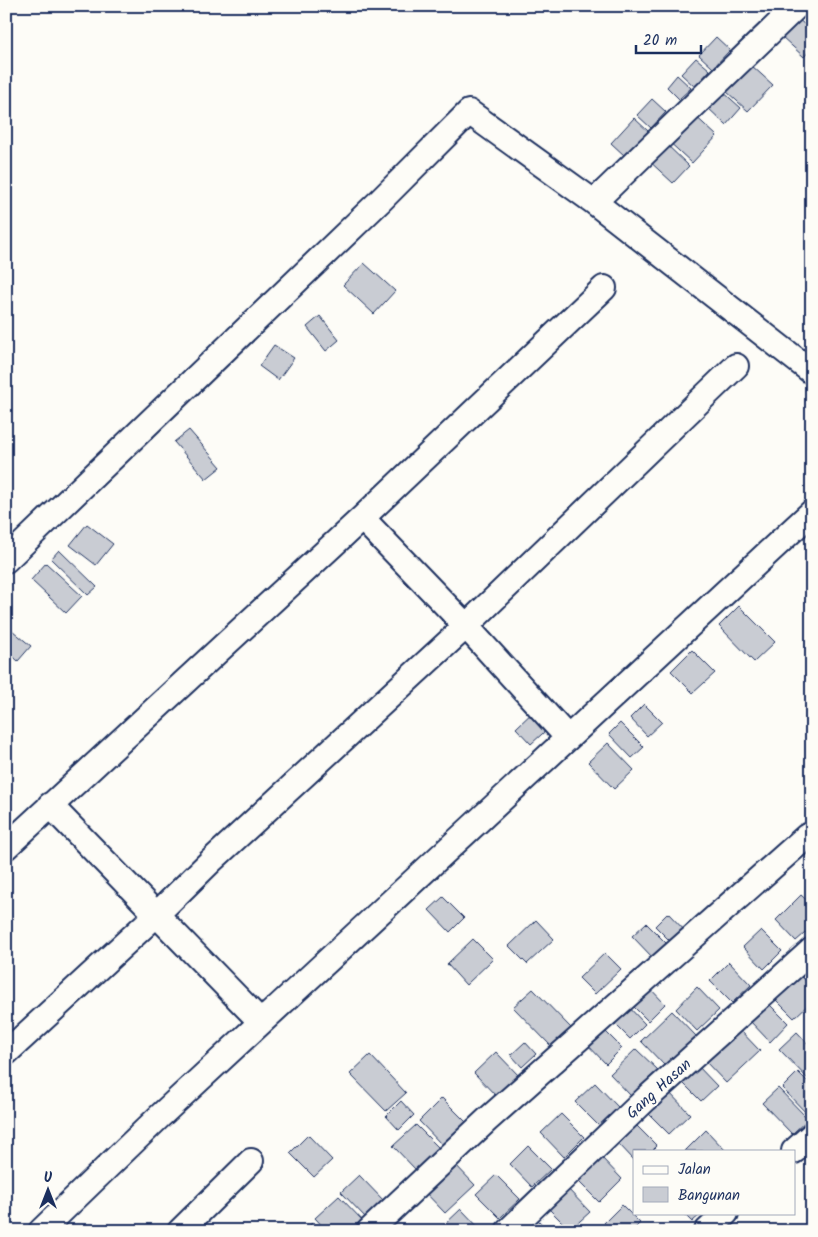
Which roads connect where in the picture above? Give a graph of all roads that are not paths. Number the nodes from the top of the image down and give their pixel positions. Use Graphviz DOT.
graph roads {
  1 [pos="797,6"];
  2 [pos="594,202"];
  3 [pos="604,288"];
  4 [pos="736,366"];
  5 [pos="812,372"];
  6 [pos="812,512"];
  7 [pos="362,518"];
  8 [pos="6,560"];
  9 [pos="466,626"];
  10 [pos="568,738"];
  11 [pos="50,805"];
  12 [pos="807,836"];
  13 [pos="6,847"];
  14 [pos="157,914"];
  15 [pos="812,950"];
  16 [pos="262,1022"];
  17 [pos="6,1053"];
  18 [pos="812,1134"];
  19 [pos="795,1150"];
  20 [pos="251,1161"];
  21 [pos="725,1214"];
  22 [pos="41,1231"];
  23 [pos="180,1231"];
  24 [pos="369,1231"];
  25 [pos="508,1231"];
  26 [pos="707,1231"];
  1 -- 2 [label="street"];
  2 -- 5 [label="street"];
  2 -- 8 [label="street"];
  3 -- 7 [label="street"];
  4 -- 9 [label="street"];
  6 -- 10 [label="street"];
  7 -- 9 [label="street"];
  7 -- 11 [label="street"];
  9 -- 10 [label="street"];
  9 -- 14 [label="street"];
  10 -- 16 [label="street"];
  11 -- 13 [label="street"];
  11 -- 14 [label="street"];
  12 -- 24 [label="street"];
  14 -- 16 [label="street"];
  14 -- 17 [label="street"];
  15 -- 25 [label="street, Gang Hasan"];
  16 -- 22 [label="street"];
  18 -- 19 [label="street"];
  20 -- 23 [label="street"];
  21 -- 26 [label="street"];
}
